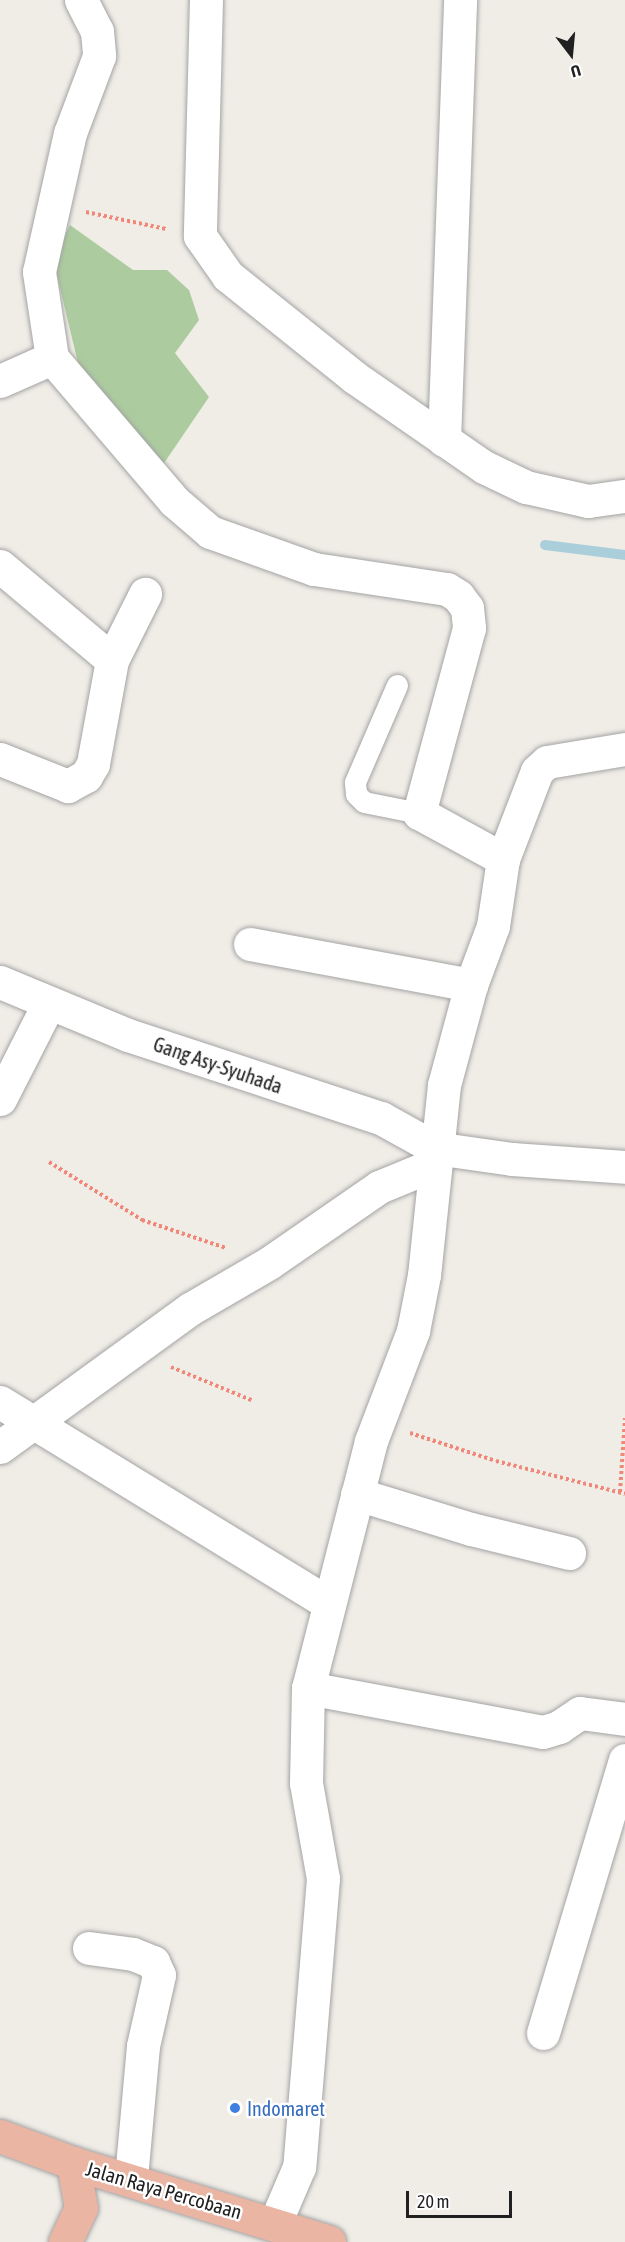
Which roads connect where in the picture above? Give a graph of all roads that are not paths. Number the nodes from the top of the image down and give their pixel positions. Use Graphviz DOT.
graph roads {
  1 [pos="81,0"];
  2 [pos="206,0"];
  3 [pos="460,0"];
  4 [pos="52,358"];
  5 [pos="0,381"];
  6 [pos="444,440"];
  7 [pos="625,496"];
  8 [pos="0,566"];
  9 [pos="145,594"];
  10 [pos="112,660"];
  11 [pos="397,684"];
  12 [pos="625,749"];
  13 [pos="3,766"];
  14 [pos="419,813"];
  15 [pos="503,859"];
  16 [pos="250,944"];
  17 [pos="0,982"];
  18 [pos="471,985"];
  19 [pos="49,1003"];
  20 [pos="0,1099"];
  21 [pos="435,1156"];
  22 [pos="625,1167"];
  23 [pos="0,1402"];
  24 [pos="29,1424"];
  25 [pos="0,1447"];
  26 [pos="357,1494"];
  27 [pos="569,1553"];
  28 [pos="329,1604"];
  29 [pos="308,1688"];
  30 [pos="625,1719"];
  31 [pos="625,1760"];
  32 [pos="89,1948"];
  33 [pos="543,2033"];
  34 [pos="0,2136"];
  35 [pos="74,2163"];
  36 [pos="131,2179"];
  37 [pos="275,2223"];
  38 [pos="65,2242"];
  39 [pos="329,2242"];
  1 -- 4 [label="street"];
  2 -- 6 [label="street"];
  3 -- 6 [label="street"];
  4 -- 5 [label="street"];
  4 -- 14 [label="street"];
  6 -- 7 [label="street"];
  8 -- 10 [label="street"];
  9 -- 10 [label="street"];
  10 -- 13 [label="street"];
  11 -- 14 [label="lane"];
  12 -- 15 [label="street"];
  14 -- 15 [label="street"];
  15 -- 18 [label="street"];
  16 -- 18 [label="street"];
  17 -- 19 [label="street, Gang Asy-Syuhada"];
  18 -- 21 [label="street"];
  19 -- 20 [label="street"];
  19 -- 21 [label="street, Gang Asy-Syuhada"];
  21 -- 22 [label="street"];
  21 -- 24 [label="street"];
  21 -- 26 [label="street"];
  23 -- 24 [label="street"];
  24 -- 25 [label="street"];
  24 -- 28 [label="street"];
  26 -- 27 [label="street"];
  26 -- 28 [label="street"];
  28 -- 29 [label="street"];
  29 -- 30 [label="street"];
  29 -- 37 [label="street"];
  31 -- 33 [label="street"];
  32 -- 36 [label="street"];
  34 -- 35 [label="highway, Jalan Raya Percobaan"];
  35 -- 36 [label="highway, Jalan Raya Percobaan"];
  35 -- 38 [label="highway"];
  36 -- 37 [label="highway, Jalan Raya Percobaan"];
  37 -- 39 [label="highway, Jalan Raya Percobaan"];
}
